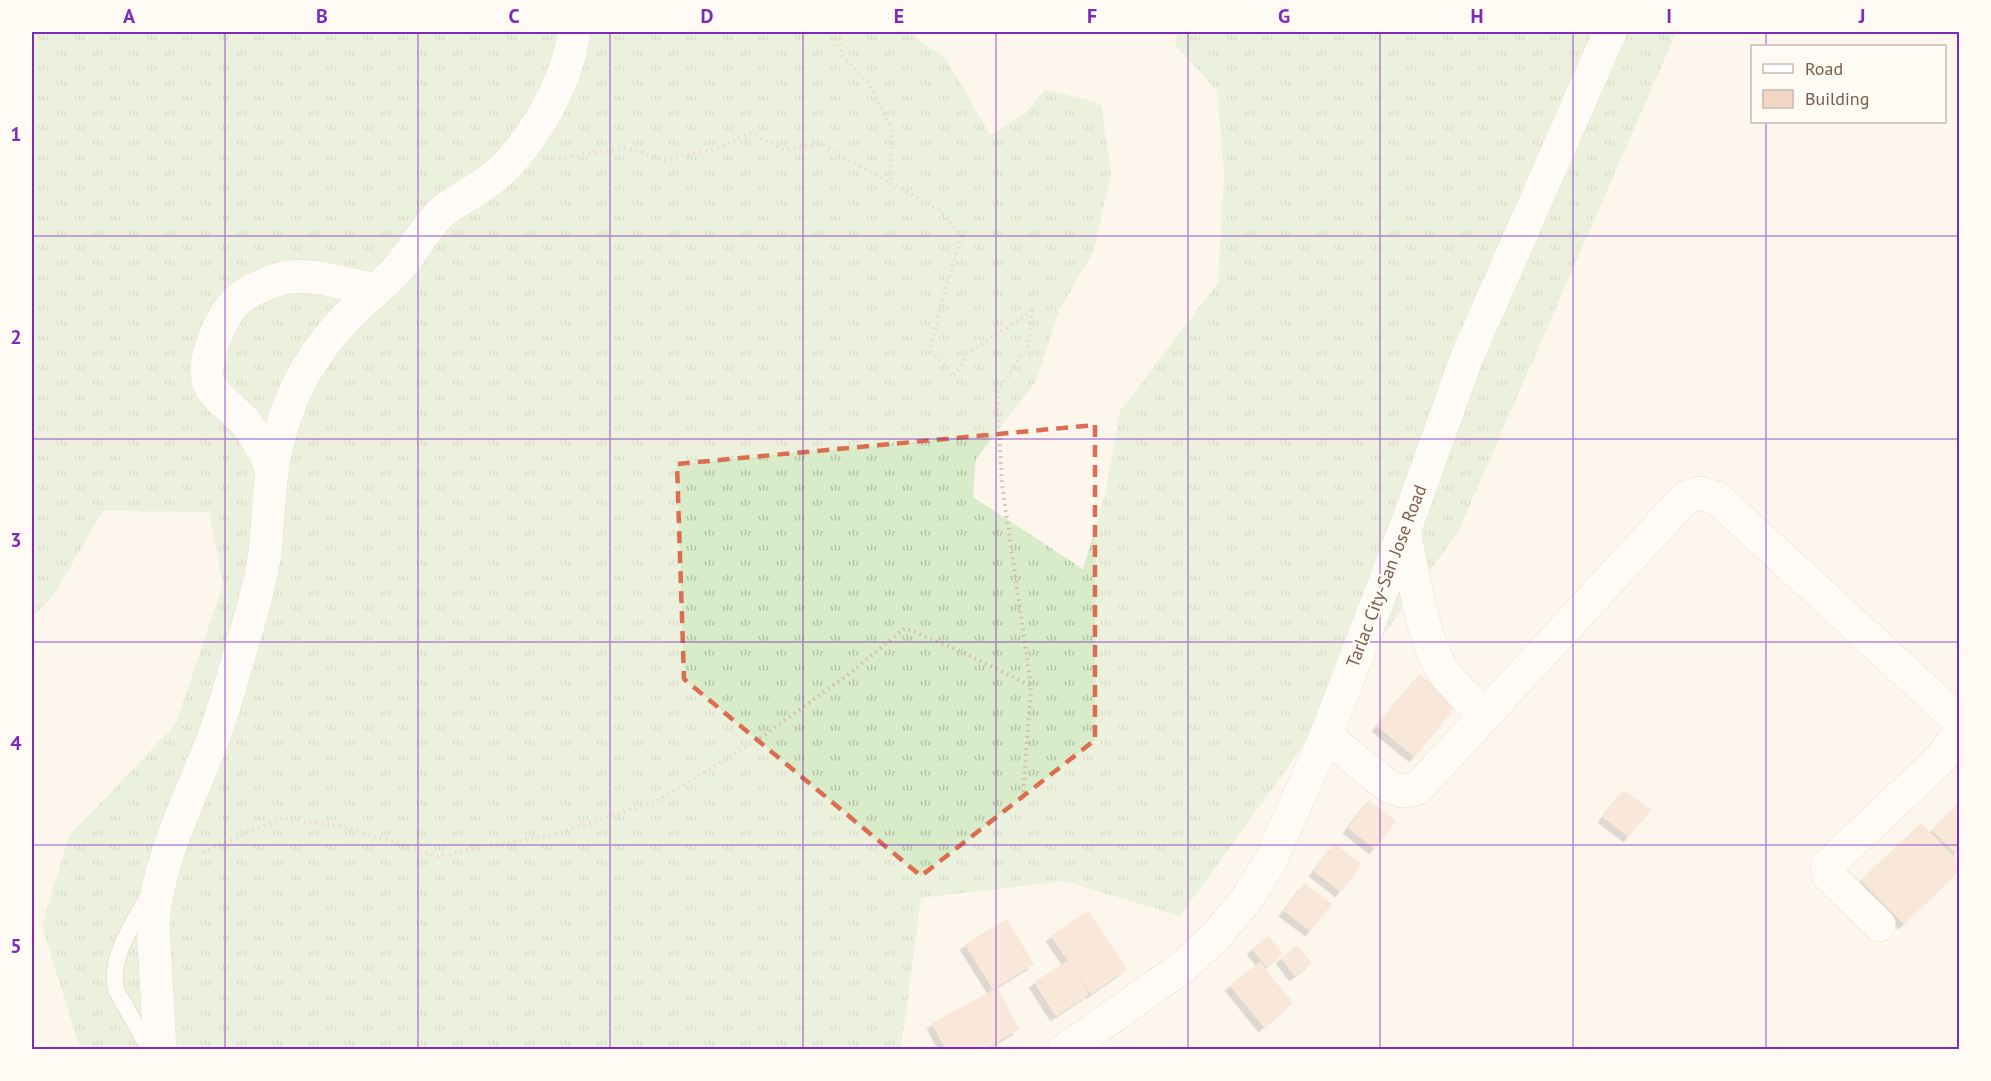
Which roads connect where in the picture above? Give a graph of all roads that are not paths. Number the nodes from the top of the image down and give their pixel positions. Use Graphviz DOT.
graph roads {
  1 [pos="574,32"];
  2 [pos="1611,32"];
  3 [pos="376,290"];
  4 [pos="272,470"];
  5 [pos="1404,532"];
  6 [pos="1485,714"];
  7 [pos="1959,722"];
  8 [pos="1959,731"];
  9 [pos="1326,736"];
  10 [pos="161,871"];
  11 [pos="1879,925"];
  12 [pos="150,1050"];
  13 [pos="160,1050"];
  14 [pos="1065,1050"];
  1 -- 3 [label="street"];
  2 -- 5 [label="street, Tarlac City-San Jose Road"];
  3 -- 4 [label="street"];
  3 -- 4 [label="street"];
  4 -- 10 [label="street"];
  5 -- 6 [label="street"];
  5 -- 9 [label="street, Tarlac City-San Jose Road"];
  6 -- 7 [label="street"];
  6 -- 9 [label="street"];
  8 -- 11 [label="street"];
  9 -- 14 [label="street, Tarlac City-San Jose Road"];
  10 -- 12 [label="lane"];
  10 -- 13 [label="street"];
}
